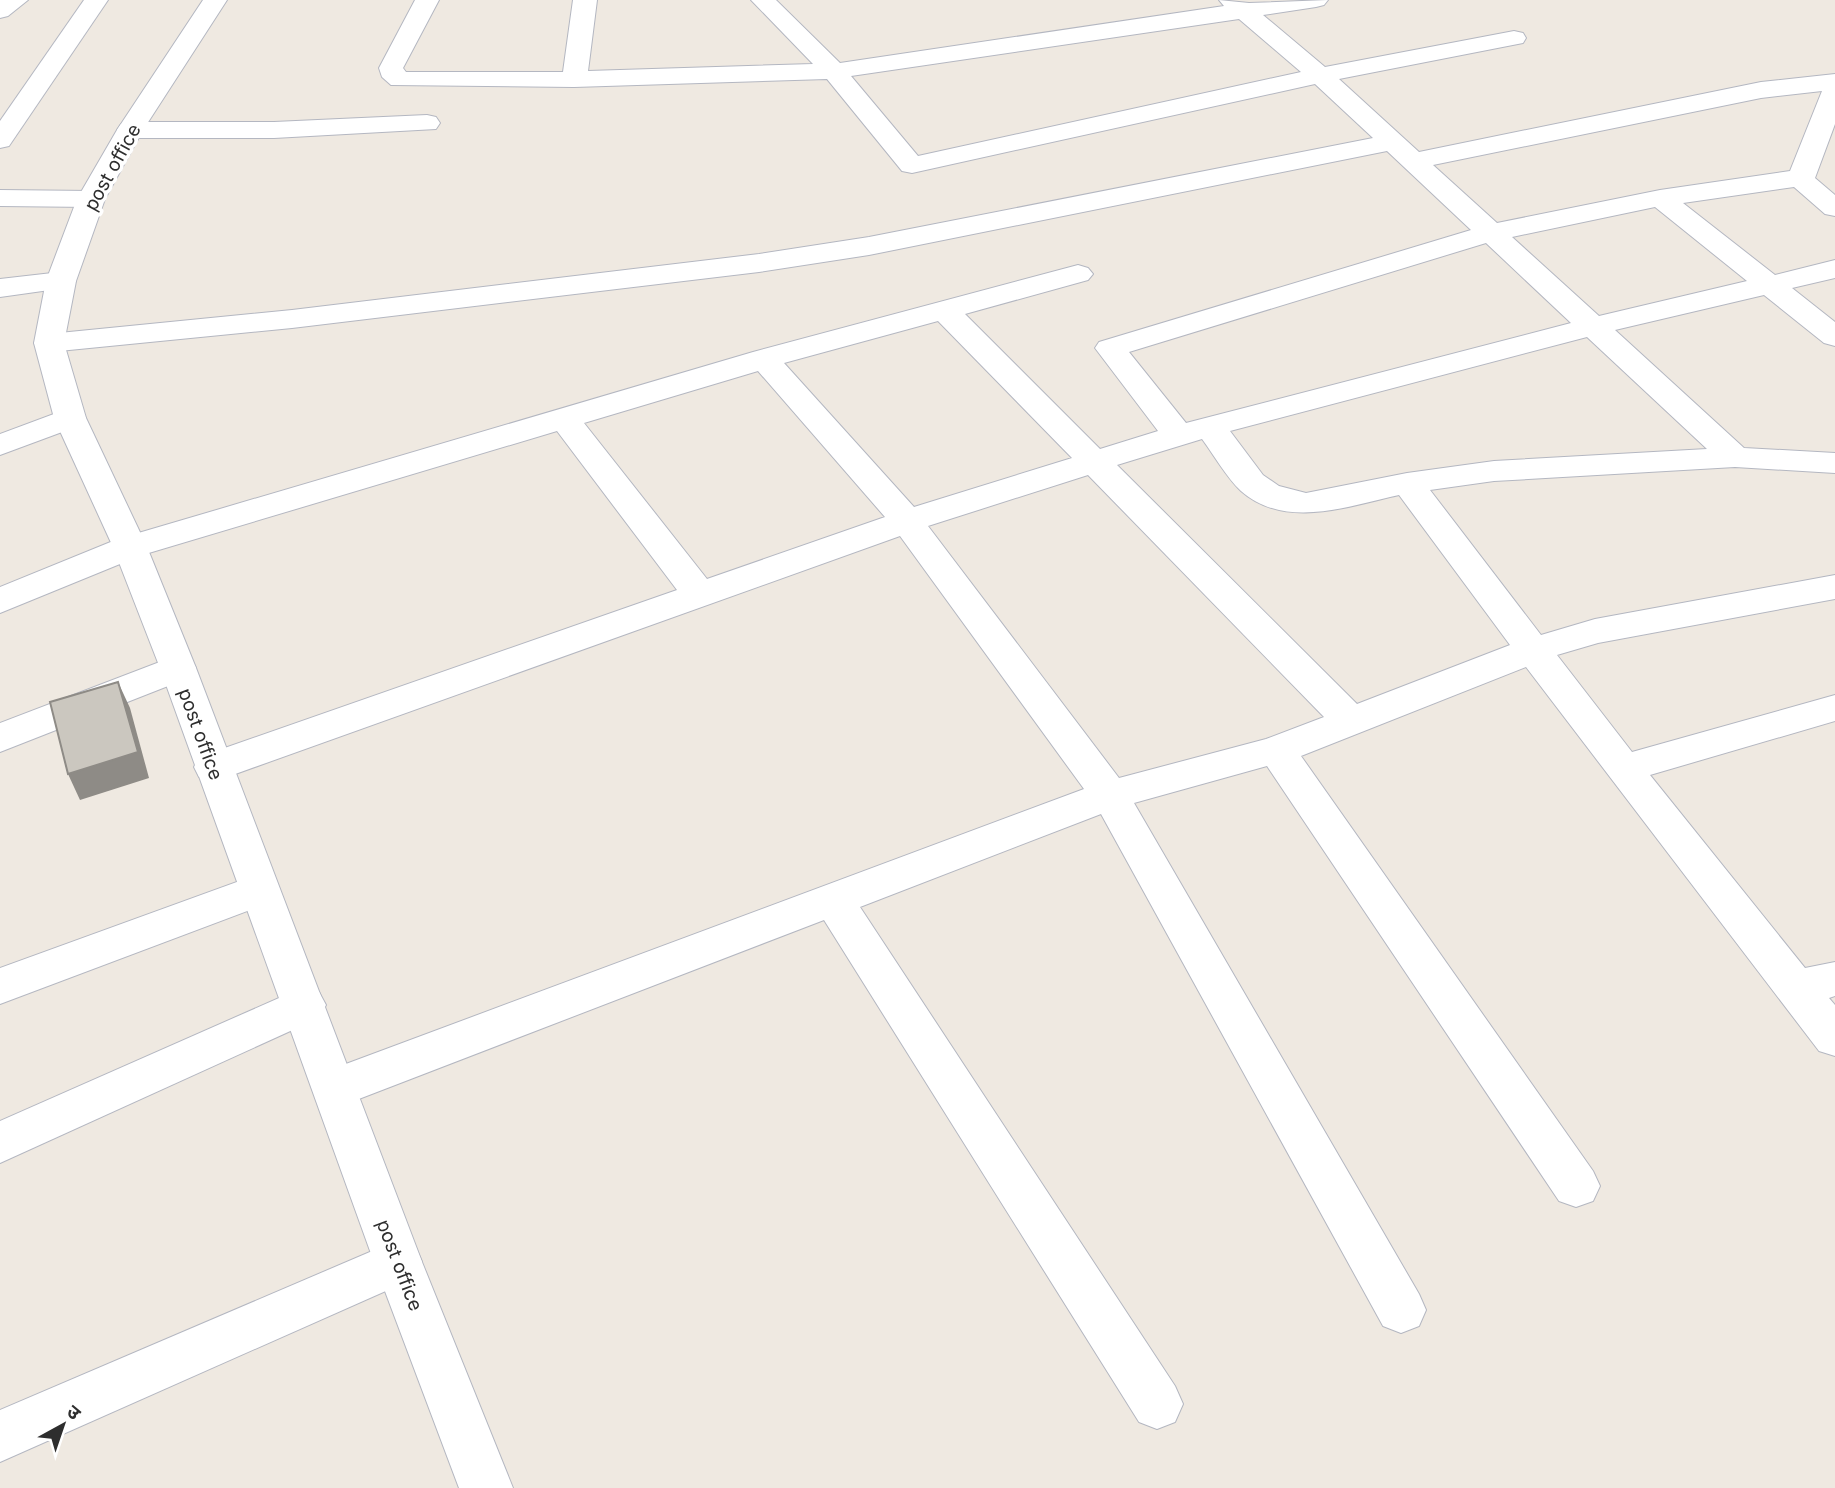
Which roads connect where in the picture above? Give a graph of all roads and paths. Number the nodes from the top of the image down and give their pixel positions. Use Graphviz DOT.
graph roads {
  1 [pos="16,0"];
  2 [pos="96,0"];
  3 [pos="215,0"];
  4 [pos="427,0"];
  5 [pos="585,0"];
  6 [pos="1316,0"];
  7 [pos="771,1"];
  8 [pos="1238,5"];
  9 [pos="0,11"];
  10 [pos="1514,38"];
  11 [pos="835,71"];
  12 [pos="1320,75"];
  13 [pos="574,79"];
  14 [pos="1835,82"];
  15 [pos="1835,91"];
  16 [pos="427,123"];
  17 [pos="130,130"];
  18 [pos="0,140"];
  19 [pos="1403,151"];
  20 [pos="1801,178"];
  21 [pos="0,198"];
  22 [pos="1660,198"];
  23 [pos="91,199"];
  24 [pos="1835,208"];
  25 [pos="1490,233"];
  26 [pos="1835,269"];
  27 [pos="1078,274"];
  28 [pos="61,281"];
  29 [pos="1771,285"];
  30 [pos="0,288"];
  31 [pos="945,311"];
  32 [pos="1590,327"];
  33 [pos="1835,337"];
  34 [pos="49,343"];
  35 [pos="764,359"];
  36 [pos="70,418"];
  37 [pos="564,419"];
  38 [pos="1194,430"];
  39 [pos="0,445"];
  40 [pos="1735,457"];
  41 [pos="1095,462"];
  42 [pos="1835,463"];
  43 [pos="1407,483"];
  44 [pos="907,521"];
  45 [pos="130,547"];
  46 [pos="1835,587"];
  47 [pos="699,594"];
  48 [pos="0,601"];
  49 [pos="1533,650"];
  50 [pos="178,668"];
  51 [pos="1835,708"];
  52 [pos="1350,720"];
  53 [pos="0,738"];
  54 [pos="1276,750"];
  55 [pos="213,767"];
  56 [pos="1623,769"];
  57 [pos="1111,794"];
  58 [pos="259,890"];
  59 [pos="832,898"];
  60 [pos="1817,983"];
  61 [pos="0,986"];
  62 [pos="304,1005"];
  63 [pos="1835,1038"];
  64 [pos="335,1088"];
  65 [pos="0,1143"];
  66 [pos="1576,1186"];
  67 [pos="398,1262"];
  68 [pos="1401,1310"];
  69 [pos="1157,1404"];
  70 [pos="0,1436"];
  71 [pos="486,1488"];
  1 -- 9 [label="street"];
  2 -- 18 [label="street"];
  3 -- 17 [label="street, post office"];
  4 -- 13 [label="street"];
  5 -- 13 [label="street"];
  6 -- 8 [label="street"];
  7 -- 11 [label="street"];
  8 -- 11 [label="street"];
  8 -- 12 [label="street"];
  10 -- 12 [label="street"];
  11 -- 12 [label="street"];
  11 -- 13 [label="street"];
  12 -- 19 [label="street"];
  14 -- 19 [label="street"];
  15 -- 20 [label="street"];
  16 -- 17 [label="street"];
  17 -- 23 [label="street, post office"];
  19 -- 25 [label="street"];
  19 -- 34 [label="street"];
  20 -- 22 [label="street"];
  20 -- 24 [label="street"];
  21 -- 23 [label="street"];
  22 -- 25 [label="street"];
  22 -- 29 [label="street"];
  23 -- 28 [label="street, post office"];
  25 -- 32 [label="street"];
  25 -- 38 [label="street"];
  26 -- 29 [label="street"];
  27 -- 31 [label="street"];
  28 -- 30 [label="street"];
  28 -- 34 [label="street, post office"];
  29 -- 32 [label="street"];
  29 -- 33 [label="street"];
  31 -- 35 [label="street"];
  31 -- 41 [label="street"];
  32 -- 38 [label="street"];
  32 -- 40 [label="street"];
  34 -- 36 [label="street, post office"];
  35 -- 37 [label="street"];
  35 -- 44 [label="street"];
  36 -- 39 [label="street"];
  36 -- 45 [label="street, post office"];
  37 -- 45 [label="street"];
  37 -- 47 [label="street"];
  38 -- 41 [label="street"];
  38 -- 43 [label="street"];
  40 -- 42 [label="street"];
  40 -- 43 [label="street"];
  41 -- 44 [label="street"];
  41 -- 52 [label="street"];
  43 -- 49 [label="street"];
  44 -- 47 [label="street"];
  44 -- 57 [label="street"];
  45 -- 48 [label="street"];
  45 -- 50 [label="street, post office"];
  46 -- 49 [label="street"];
  47 -- 55 [label="street"];
  49 -- 52 [label="street"];
  49 -- 56 [label="street"];
  50 -- 53 [label="street"];
  50 -- 55 [label="street, post office"];
  51 -- 56 [label="street"];
  52 -- 54 [label="street"];
  54 -- 57 [label="street"];
  54 -- 66 [label="street"];
  55 -- 58 [label="street, post office"];
  56 -- 60 [label="street"];
  57 -- 59 [label="street"];
  57 -- 68 [label="street"];
  58 -- 61 [label="street"];
  58 -- 62 [label="street, post office"];
  59 -- 64 [label="street"];
  59 -- 69 [label="street"];
  60 -- 63 [label="street"];
  62 -- 64 [label="street, post office"];
  62 -- 65 [label="street"];
  64 -- 67 [label="street, post office"];
  67 -- 70 [label="street"];
  67 -- 71 [label="street, post office"];
}
